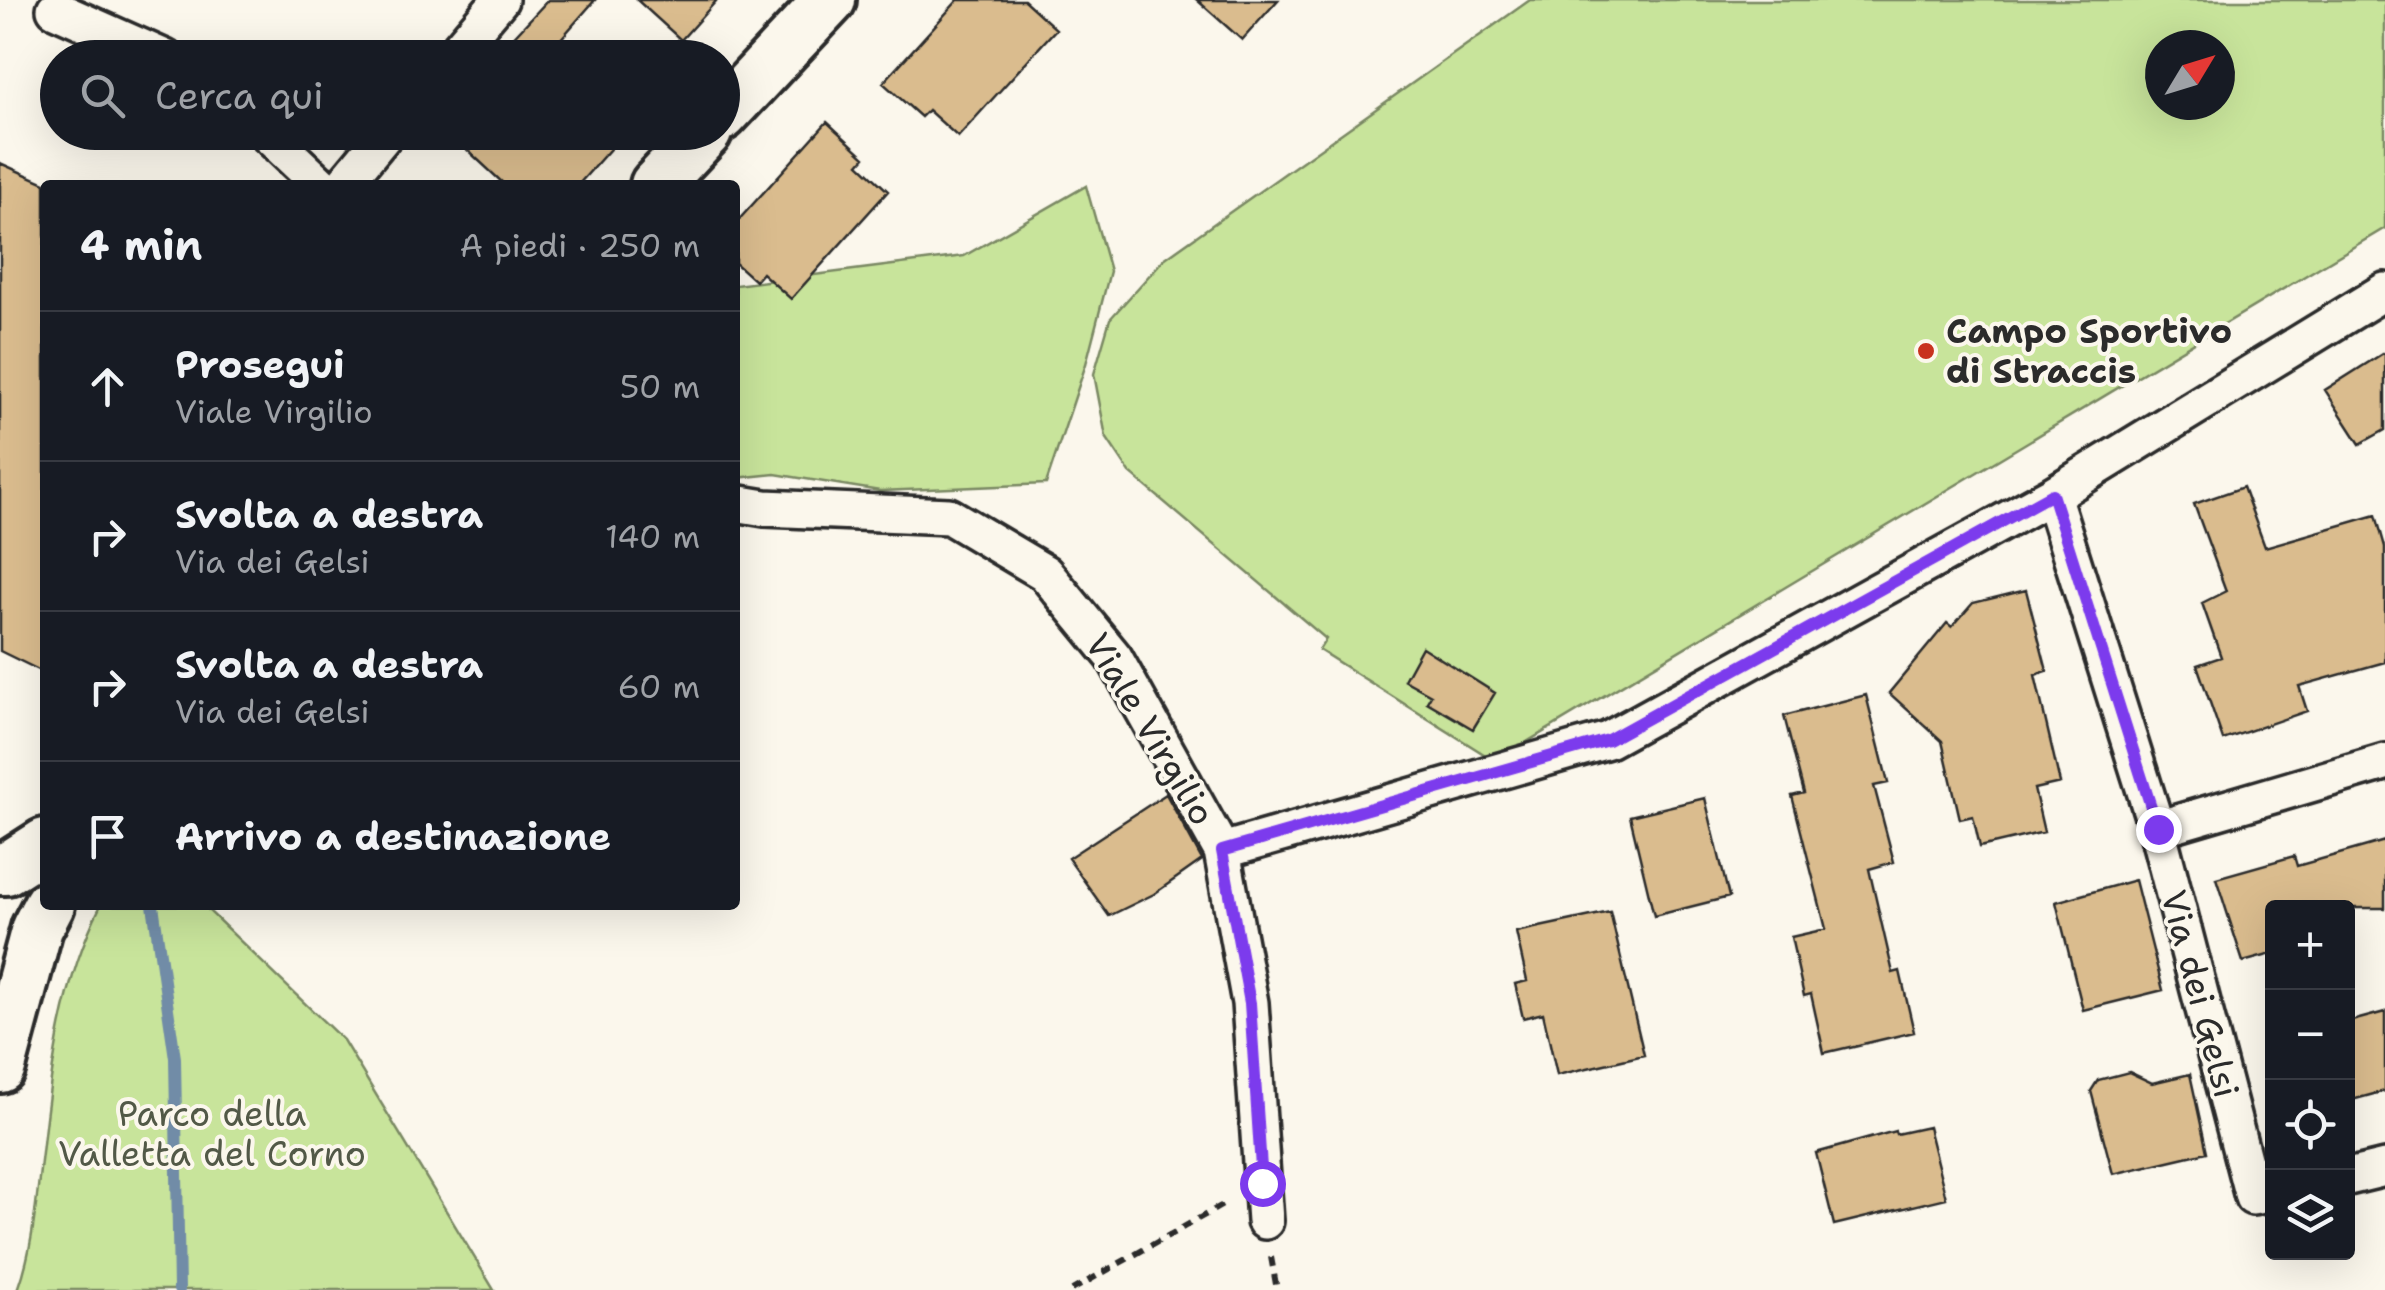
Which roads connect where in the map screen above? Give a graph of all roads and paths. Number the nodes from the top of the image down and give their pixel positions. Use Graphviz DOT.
graph roads {
  1 [pos="500,0"];
  2 [pos="830,0"];
  3 [pos="55,8"];
  4 [pos="125,40"];
  5 [pos="466,40"];
  6 [pos="740,96"];
  7 [pos="284,150"];
  8 [pos="372,150"];
  9 [pos="689,150"];
  10 [pos="316,180"];
  11 [pos="346,180"];
  12 [pos="661,180"];
  13 [pos="2385,291"];
  14 [pos="2052,494"];
  15 [pos="740,504"];
  16 [pos="2385,762"];
  17 [pos="2158,829"];
  18 [pos="40,847"];
  19 [pos="1222,851"];
  20 [pos="0,869"];
  21 [pos="46,910"];
  22 [pos="0,1068"];
  23 [pos="2385,1168"];
  24 [pos="2355,1174"];
  25 [pos="1262,1183"];
  26 [pos="2265,1195"];
  27 [pos="1265,1221"];
  28 [pos="1072,1290"];
  1 -- 5 [label="street"];
  2 -- 6 [label="street"];
  3 -- 4 [label="street"];
  7 -- 10 [label="street"];
  8 -- 11 [label="street"];
  9 -- 12 [label="street"];
  13 -- 14 [label="street"];
  14 -- 17 [label="street, Via dei Gelsi"];
  14 -- 19 [label="street"];
  15 -- 19 [label="street, Viale Virgilio"];
  16 -- 17 [label="street"];
  17 -- 26 [label="street, Via dei Gelsi"];
  18 -- 20 [label="street"];
  19 -- 25 [label="street, Viale Virgilio"];
  21 -- 22 [label="street"];
  23 -- 24 [label="street"];
  25 -- 27 [label="street, Viale Virgilio"];
  25 -- 28 [label="path"];
}
